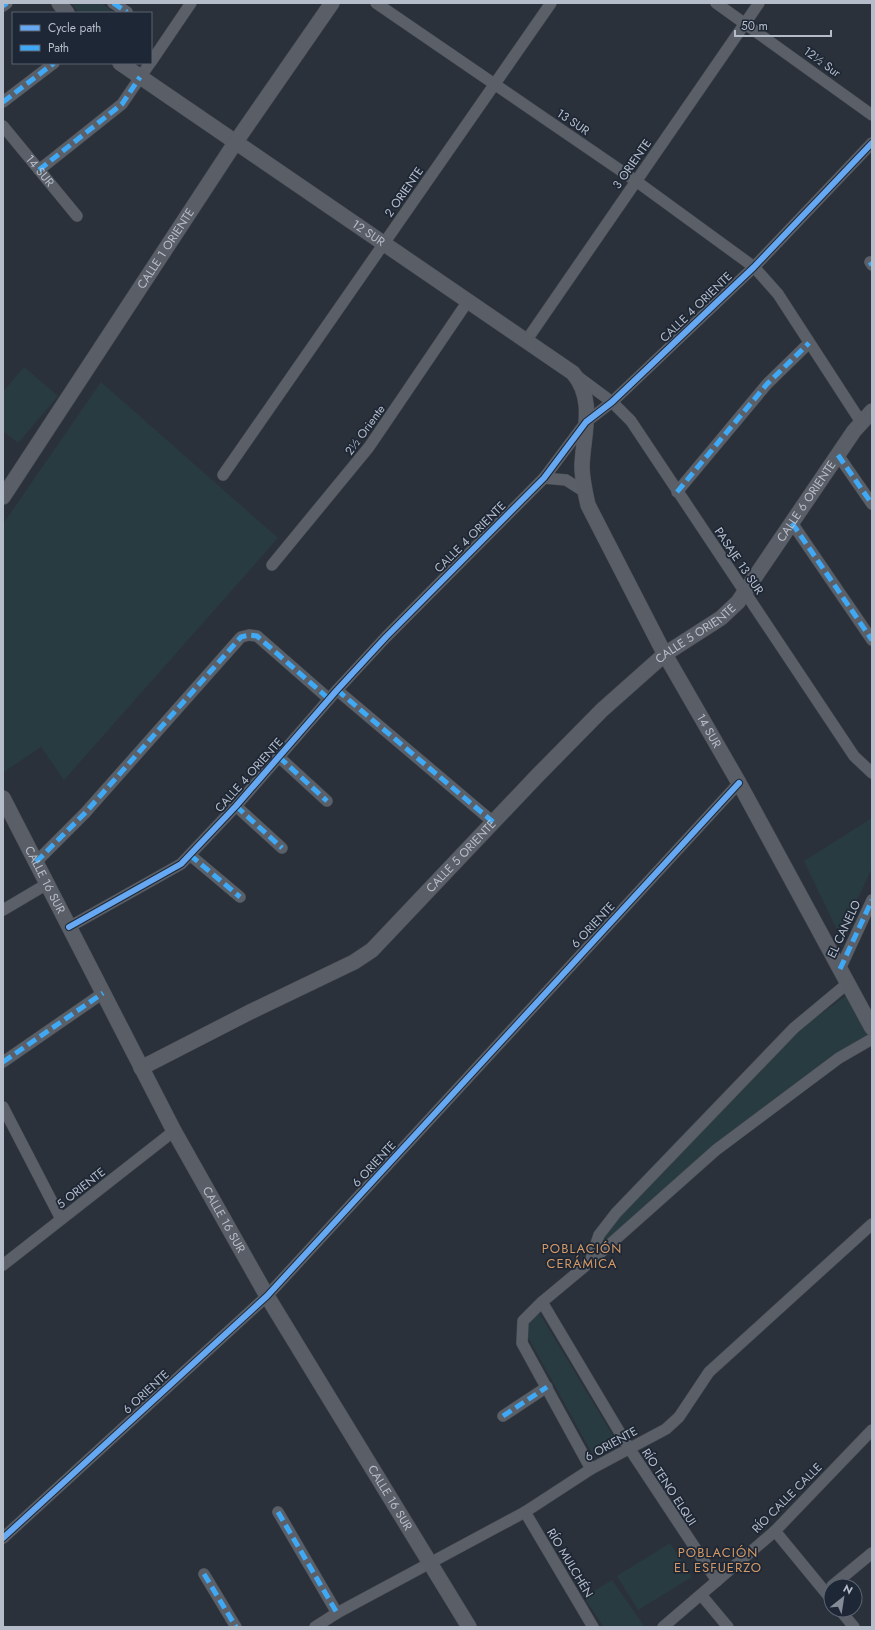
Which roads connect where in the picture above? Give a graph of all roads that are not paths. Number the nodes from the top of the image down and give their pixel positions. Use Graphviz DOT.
graph roads {
  1 [pos="7,3"];
  2 [pos="59,3"];
  3 [pos="113,3"];
  4 [pos="191,3"];
  5 [pos="332,3"];
  6 [pos="376,3"];
  7 [pos="551,3"];
  8 [pos="716,3"];
  9 [pos="759,3"];
  10 [pos="3,6"];
  11 [pos="66,12"];
  12 [pos="127,12"];
  13 [pos="745,23"];
  14 [pos="152,61"];
  15 [pos="53,64"];
  16 [pos="121,64"];
  17 [pos="150,64"];
  18 [pos="140,77"];
  19 [pos="494,84"];
  20 [pos="3,102"];
  21 [pos="872,115"];
  22 [pos="3,126"];
  23 [pos="235,142"];
  24 [pos="872,143"];
  25 [pos="39,170"];
  26 [pos="636,181"];
  27 [pos="77,216"];
  28 [pos="384,244"];
  29 [pos="754,267"];
  30 [pos="468,301"];
  31 [pos="526,341"];
  32 [pos="809,343"];
  33 [pos="574,373"];
  34 [pos="612,402"];
  35 [pos="872,411"];
  36 [pos="586,422"];
  37 [pos="861,422"];
  38 [pos="838,455"];
  39 [pos="224,475"];
  40 [pos="544,478"];
  41 [pos="585,492"];
  42 [pos="677,492"];
  43 [pos="3,497"];
  44 [pos="872,504"];
  45 [pos="792,523"];
  46 [pos="272,566"];
  47 [pos="744,593"];
  48 [pos="872,640"];
  49 [pos="665,654"];
  50 [pos="337,690"];
  51 [pos="329,699"];
  52 [pos="279,757"];
  53 [pos="872,773"];
  54 [pos="739,783"];
  55 [pos="3,798"];
  56 [pos="326,801"];
  57 [pos="236,806"];
  58 [pos="493,822"];
  59 [pos="282,848"];
  60 [pos="190,855"];
  61 [pos="36,862"];
  62 [pos="47,884"];
  63 [pos="240,897"];
  64 [pos="872,900"];
  65 [pos="3,910"];
  66 [pos="69,927"];
  67 [pos="840,969"];
  68 [pos="848,983"];
  69 [pos="103,993"];
  70 [pos="872,1028"];
  71 [pos="872,1039"];
  72 [pos="3,1062"];
  73 [pos="142,1068"];
  74 [pos="3,1107"];
  75 [pos="174,1131"];
  76 [pos="62,1219"];
  77 [pos="872,1224"];
  78 [pos="590,1262"];
  79 [pos="3,1265"];
  80 [pos="267,1296"];
  81 [pos="542,1302"];
  82 [pos="547,1388"];
  83 [pos="502,1416"];
  84 [pos="872,1430"];
  85 [pos="629,1448"];
  86 [pos="591,1469"];
  87 [pos="278,1512"];
  88 [pos="525,1512"];
  89 [pos="775,1531"];
  90 [pos="3,1538"];
  91 [pos="872,1553"];
  92 [pos="430,1563"];
  93 [pos="204,1574"];
  94 [pos="844,1578"];
  95 [pos="717,1581"];
  96 [pos="823,1583"];
  97 [pos="702,1596"];
  98 [pos="337,1613"];
  99 [pos="847,1618"];
  100 [pos="236,1627"];
  101 [pos="315,1627"];
  102 [pos="469,1627"];
  103 [pos="593,1627"];
  104 [pos="663,1627"];
  105 [pos="728,1627"];
  106 [pos="854,1627"];
  1 -- 10 [label="street"];
  2 -- 11 [label="main road"];
  3 -- 12 [label="street"];
  4 -- 14 [label="street"];
  5 -- 23 [label="main road, CALLE 1 ORIENTE"];
  6 -- 19 [label="street, 13 SUR"];
  7 -- 19 [label="street, 2 ORIENTE"];
  8 -- 13 [label="street, 12½ Sur"];
  9 -- 13 [label="street, 3 ORIENTE"];
  13 -- 21 [label="street, 12½ Sur"];
  13 -- 26 [label="street, 3 ORIENTE"];
  15 -- 20 [label="street"];
  16 -- 18 [label="main road, 12 SUR"];
  17 -- 18 [label="street"];
  18 -- 23 [label="main road, 12 SUR"];
  18 -- 25 [label="street"];
  19 -- 26 [label="street, 13 SUR"];
  19 -- 28 [label="street, 2 ORIENTE"];
  22 -- 25 [label="street, 14 SUR"];
  23 -- 28 [label="main road, 12 SUR"];
  23 -- 43 [label="main road, CALLE 1 ORIENTE"];
  24 -- 29 [label="street, CALLE 4 ORIENTE"];
  25 -- 27 [label="street, 14 SUR"];
  26 -- 29 [label="street, 13 SUR"];
  26 -- 31 [label="street, 3 ORIENTE"];
  28 -- 30 [label="main road, 12 SUR"];
  28 -- 39 [label="street, 2 ORIENTE"];
  29 -- 32 [label="street"];
  29 -- 34 [label="street, CALLE 4 ORIENTE"];
  30 -- 31 [label="main road, 12 SUR"];
  30 -- 46 [label="street, 2½ Oriente"];
  31 -- 33 [label="main road, 12 SUR"];
  32 -- 37 [label="street"];
  32 -- 42 [label="street"];
  33 -- 34 [label="street, PASAJE 13 SUR"];
  33 -- 36 [label="main road, 12 SUR"];
  34 -- 36 [label="street, CALLE 4 ORIENTE"];
  34 -- 42 [label="street, PASAJE 13 SUR"];
  35 -- 37 [label="main road, CALLE 6 ORIENTE"];
  36 -- 40 [label="street, CALLE 4 ORIENTE"];
  36 -- 41 [label="main road, 14 SUR"];
  37 -- 38 [label="main road, CALLE 6 ORIENTE"];
  38 -- 44 [label="street"];
  38 -- 45 [label="main road, CALLE 6 ORIENTE"];
  40 -- 41 [label="street"];
  40 -- 50 [label="street, CALLE 4 ORIENTE"];
  41 -- 49 [label="main road, 14 SUR"];
  42 -- 47 [label="street, PASAJE 13 SUR"];
  45 -- 47 [label="main road, CALLE 6 ORIENTE"];
  45 -- 48 [label="street"];
  47 -- 49 [label="main road, CALLE 5 ORIENTE"];
  47 -- 53 [label="street, PASAJE 13 SUR"];
  49 -- 54 [label="main road, 14 SUR"];
  49 -- 58 [label="main road, CALLE 5 ORIENTE"];
  50 -- 51 [label="street, CALLE 4 ORIENTE"];
  50 -- 58 [label="street"];
  51 -- 52 [label="street, CALLE 4 ORIENTE"];
  51 -- 61 [label="street"];
  52 -- 56 [label="street"];
  52 -- 57 [label="street, CALLE 4 ORIENTE"];
  54 -- 67 [label="main road, 14 SUR"];
  54 -- 80 [label="street, 6 ORIENTE"];
  55 -- 61 [label="main road, CALLE 16 SUR"];
  57 -- 59 [label="street"];
  57 -- 60 [label="street, CALLE 4 ORIENTE"];
  58 -- 73 [label="main road, CALLE 5 ORIENTE"];
  60 -- 63 [label="street"];
  60 -- 66 [label="street, CALLE 4 ORIENTE"];
  61 -- 62 [label="main road, CALLE 16 SUR"];
  62 -- 65 [label="street"];
  62 -- 66 [label="main road, CALLE 16 SUR"];
  64 -- 67 [label="street, EL CANELO"];
  66 -- 69 [label="main road, CALLE 16 SUR"];
  67 -- 68 [label="main road, 14 SUR"];
  68 -- 70 [label="main road, 14 SUR"];
  68 -- 78 [label="street"];
  69 -- 72 [label="street"];
  69 -- 73 [label="main road, CALLE 16 SUR"];
  71 -- 78 [label="street"];
  73 -- 75 [label="main road, CALLE 16 SUR"];
  74 -- 76 [label="street"];
  75 -- 76 [label="street, 5 ORIENTE"];
  75 -- 80 [label="main road, CALLE 16 SUR"];
  76 -- 79 [label="street, 5 ORIENTE"];
  77 -- 85 [label="street, 6 ORIENTE"];
  78 -- 81 [label="street"];
  80 -- 90 [label="street, 6 ORIENTE"];
  80 -- 92 [label="main road, CALLE 16 SUR"];
  81 -- 82 [label="street"];
  81 -- 85 [label="street, RÍO TENO ELQUI"];
  82 -- 83 [label="street"];
  82 -- 86 [label="street"];
  84 -- 89 [label="street, RÍO CALLE CALLE"];
  85 -- 86 [label="street, 6 ORIENTE"];
  85 -- 95 [label="street, RÍO TENO ELQUI"];
  86 -- 88 [label="street, 6 ORIENTE"];
  87 -- 98 [label="street"];
  88 -- 92 [label="street, 6 ORIENTE"];
  88 -- 103 [label="street, RÍO MULCHÉN"];
  89 -- 95 [label="street, RÍO CALLE CALLE"];
  89 -- 96 [label="street"];
  91 -- 94 [label="street"];
  92 -- 98 [label="street, 6 ORIENTE"];
  92 -- 102 [label="main road, CALLE 16 SUR"];
  93 -- 100 [label="street"];
  95 -- 97 [label="street, RÍO CALLE CALLE"];
  97 -- 104 [label="street, RÍO CALLE CALLE"];
  97 -- 105 [label="street"];
  98 -- 101 [label="street, 6 ORIENTE"];
  99 -- 106 [label="street"];
}
